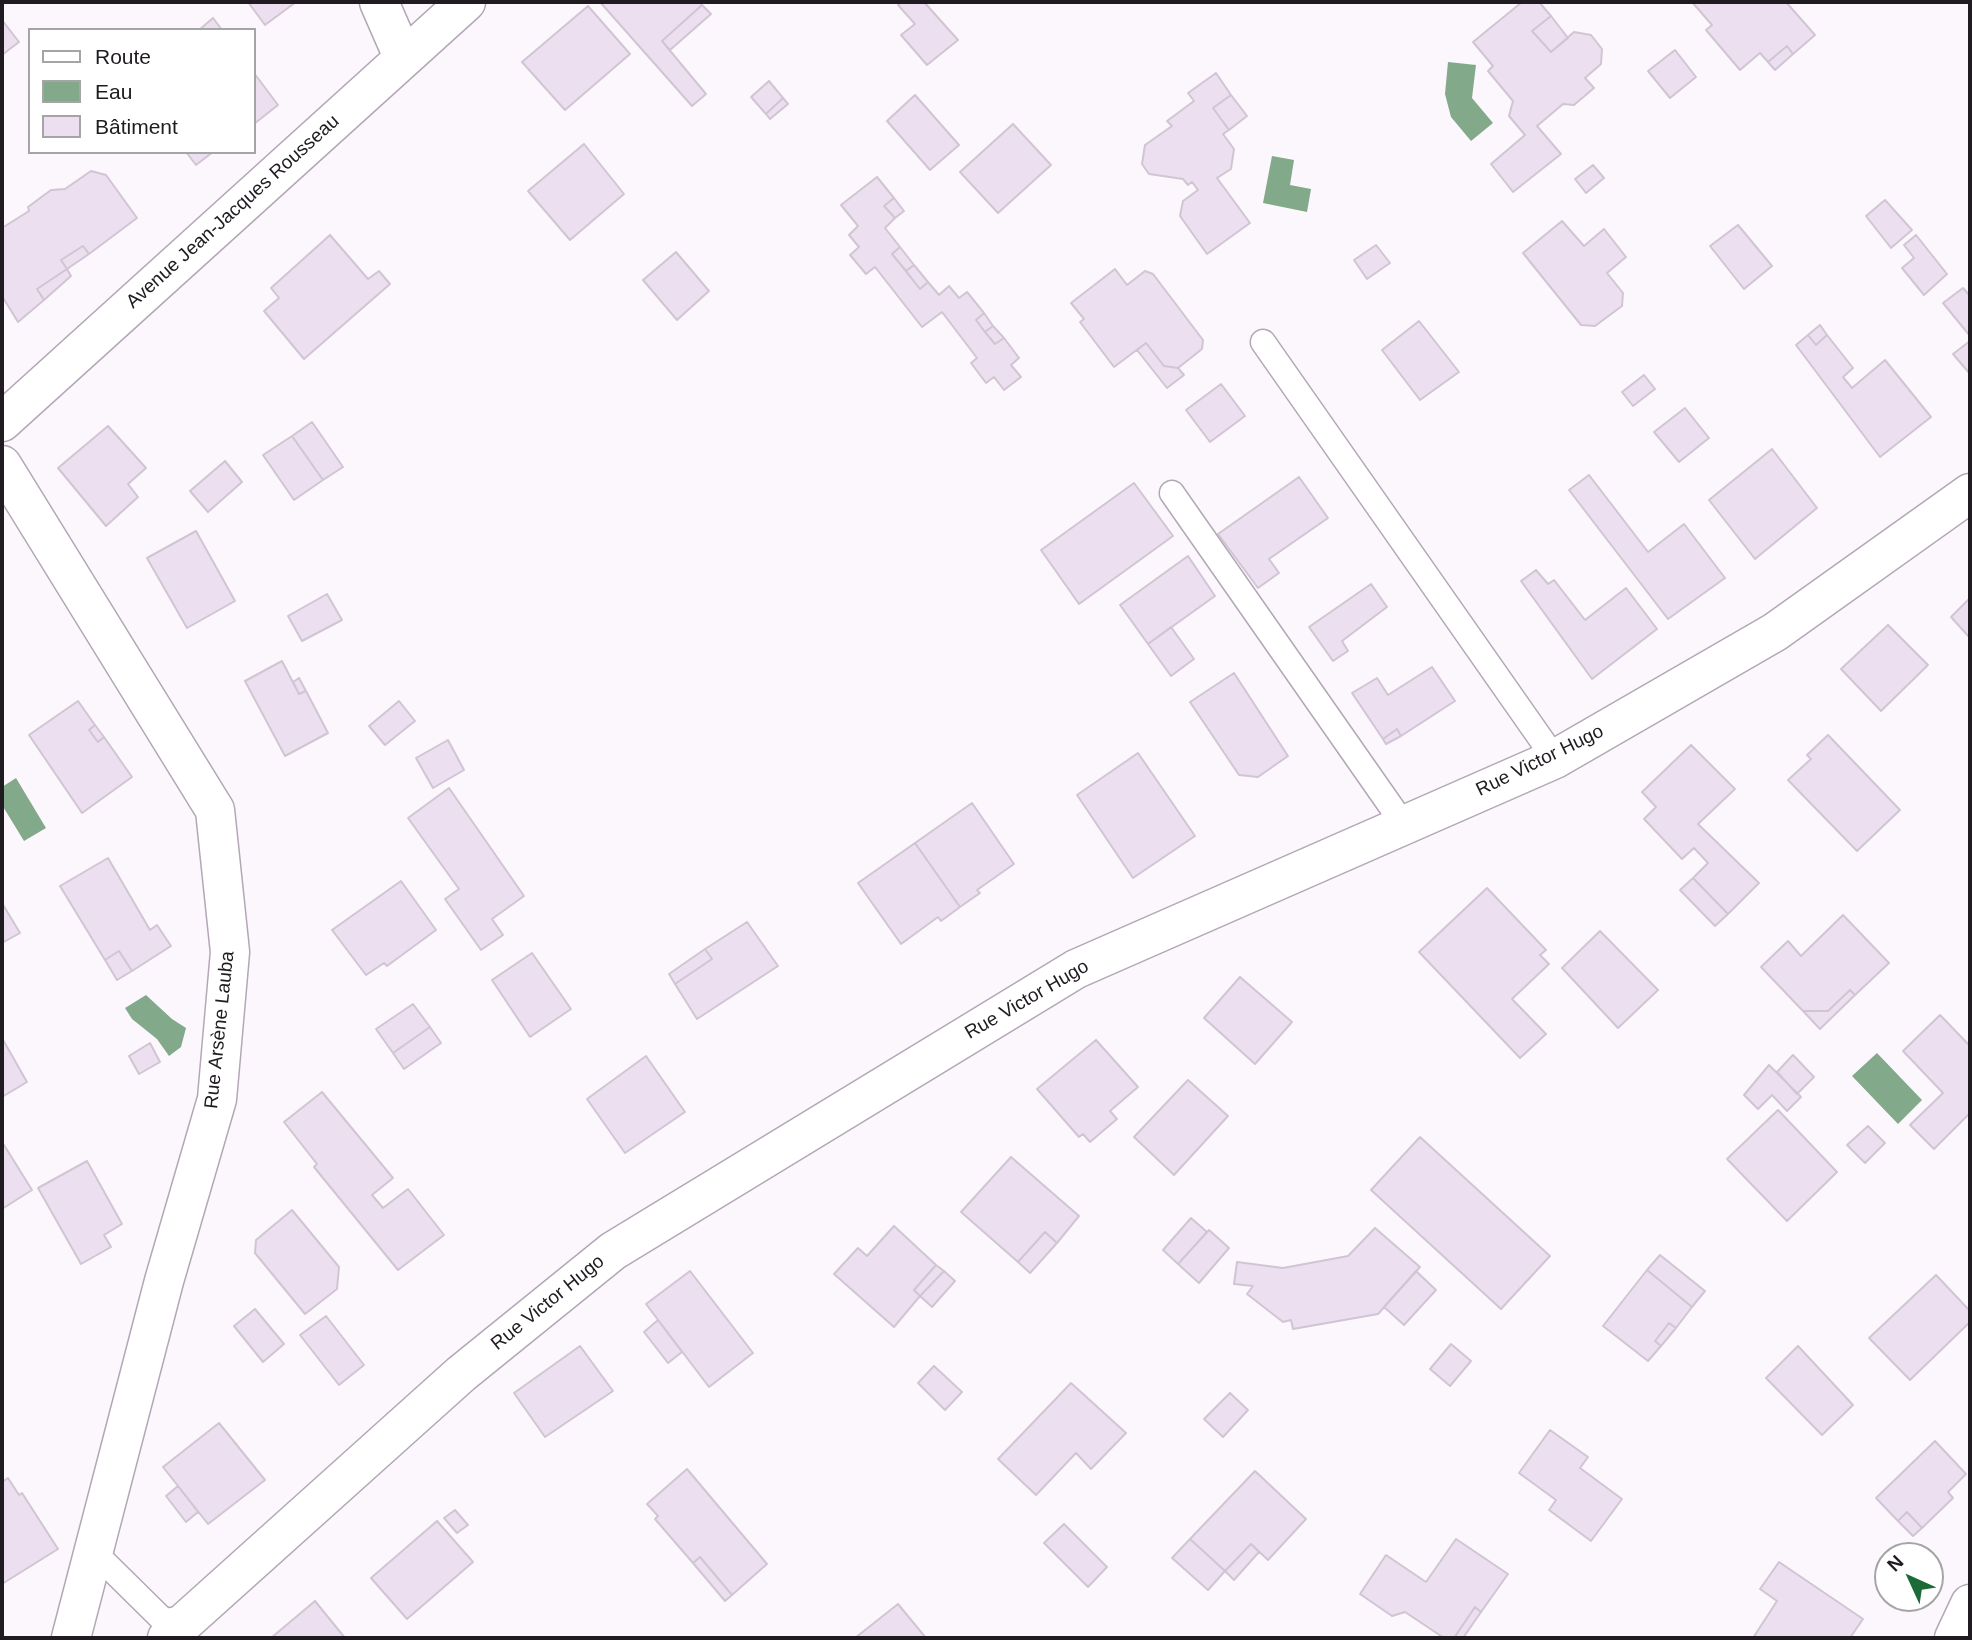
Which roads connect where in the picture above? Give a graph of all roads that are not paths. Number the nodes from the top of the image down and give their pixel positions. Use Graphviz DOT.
graph roads {
  1 [pos="379,2"];
  2 [pos="466,2"];
  3 [pos="403,57"];
  4 [pos="1263,342"];
  5 [pos="2,422"];
  6 [pos="2,466"];
  7 [pos="1172,493"];
  8 [pos="1970,493"];
  9 [pos="1555,759"];
  10 [pos="1404,825"];
  11 [pos="94,1552"];
  12 [pos="1970,1604"];
  13 [pos="180,1628"];
  14 [pos="71,1638"];
  15 [pos="1954,1638"];
  1 -- 3 [label="street"];
  2 -- 3 [label="street, Avenue Jean-Jacques Rousseau"];
  3 -- 5 [label="street, Avenue Jean-Jacques Rousseau"];
  4 -- 9 [label="lane"];
  6 -- 11 [label="street, Rue Arsène Lauba"];
  7 -- 10 [label="lane"];
  8 -- 9 [label="street, Rue Victor Hugo"];
  9 -- 10 [label="street, Rue Victor Hugo"];
  10 -- 13 [label="street, Rue Victor Hugo"];
  11 -- 13 [label="lane"];
  11 -- 14 [label="street, Rue Arsène Lauba"];
  12 -- 15 [label="street"];
}
